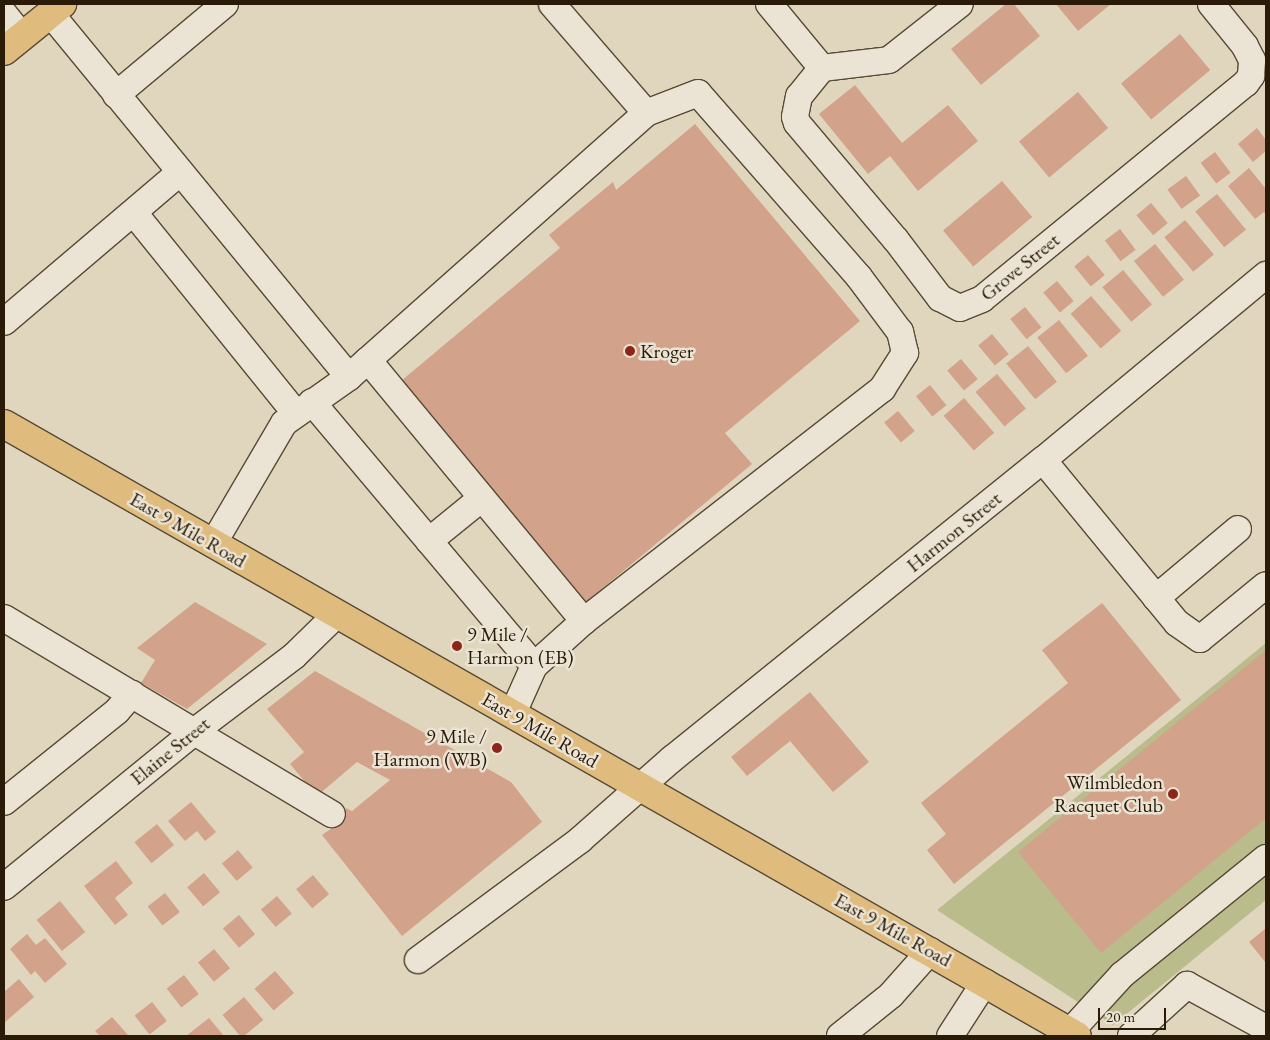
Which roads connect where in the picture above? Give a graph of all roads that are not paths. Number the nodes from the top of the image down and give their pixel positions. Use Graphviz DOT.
graph roads {
  1 [pos="226,4"];
  2 [pos="552,4"];
  3 [pos="770,4"];
  4 [pos="960,4"];
  5 [pos="1210,4"];
  6 [pos="56,9"];
  7 [pos="4,14"];
  8 [pos="13,44"];
  9 [pos="822,68"];
  10 [pos="116,95"];
  11 [pos="646,113"];
  12 [pos="180,172"];
  13 [pos="134,213"];
  14 [pos="1266,275"];
  15 [pos="4,322"];
  16 [pos="368,360"];
  17 [pos="349,377"];
  18 [pos="304,408"];
  19 [pos="4,424"];
  20 [pos="1043,460"];
  21 [pos="482,498"];
  22 [pos="1238,529"];
  23 [pos="429,541"];
  24 [pos="213,544"];
  25 [pos="1266,584"];
  26 [pos="1156,598"];
  27 [pos="336,615"];
  28 [pos="4,618"];
  29 [pos="584,621"];
  30 [pos="534,666"];
  31 [pos="132,694"];
  32 [pos="513,713"];
  33 [pos="195,731"];
  34 [pos="640,787"];
  35 [pos="4,802"];
  36 [pos="332,814"];
  37 [pos="1266,858"];
  38 [pos="4,887"];
  39 [pos="930,951"];
  40 [pos="418,960"];
  41 [pos="985,982"];
  42 [pos="1266,1028"];
  43 [pos="1073,1034"];
  44 [pos="840,1036"];
  45 [pos="950,1036"];
  46 [pos="1131,1036"];
  1 -- 10 [label="street"];
  2 -- 11 [label="street"];
  3 -- 9 [label="street"];
  4 -- 9 [label="street"];
  5 -- 9 [label="street, Grove Street"];
  6 -- 8 [label="main road"];
  6 -- 10 [label="street"];
  7 -- 8 [label="street"];
  10 -- 12 [label="street"];
  11 -- 16 [label="street"];
  11 -- 29 [label="street"];
  12 -- 13 [label="street"];
  12 -- 17 [label="street"];
  13 -- 15 [label="street"];
  13 -- 18 [label="street"];
  14 -- 20 [label="street, Harmon Street"];
  16 -- 17 [label="street"];
  16 -- 21 [label="street"];
  17 -- 18 [label="street"];
  18 -- 23 [label="street"];
  18 -- 24 [label="street"];
  19 -- 24 [label="main road, East 9 Mile Road"];
  20 -- 26 [label="street"];
  20 -- 34 [label="street, Harmon Street"];
  21 -- 23 [label="street"];
  21 -- 29 [label="street"];
  22 -- 26 [label="street"];
  23 -- 30 [label="street"];
  24 -- 27 [label="main road, East 9 Mile Road"];
  25 -- 26 [label="street"];
  27 -- 32 [label="main road, East 9 Mile Road"];
  27 -- 33 [label="street, Elaine Street"];
  28 -- 31 [label="street"];
  29 -- 30 [label="street"];
  30 -- 32 [label="street"];
  31 -- 33 [label="street"];
  31 -- 35 [label="street"];
  32 -- 34 [label="main road, East 9 Mile Road"];
  33 -- 36 [label="street"];
  33 -- 38 [label="street, Elaine Street"];
  34 -- 39 [label="main road, East 9 Mile Road"];
  34 -- 40 [label="street, Harmon Street"];
  37 -- 43 [label="street"];
  39 -- 41 [label="main road, East 9 Mile Road"];
  39 -- 44 [label="street"];
  41 -- 43 [label="main road, East 9 Mile Road"];
  41 -- 45 [label="street"];
  42 -- 46 [label="street"];
}
